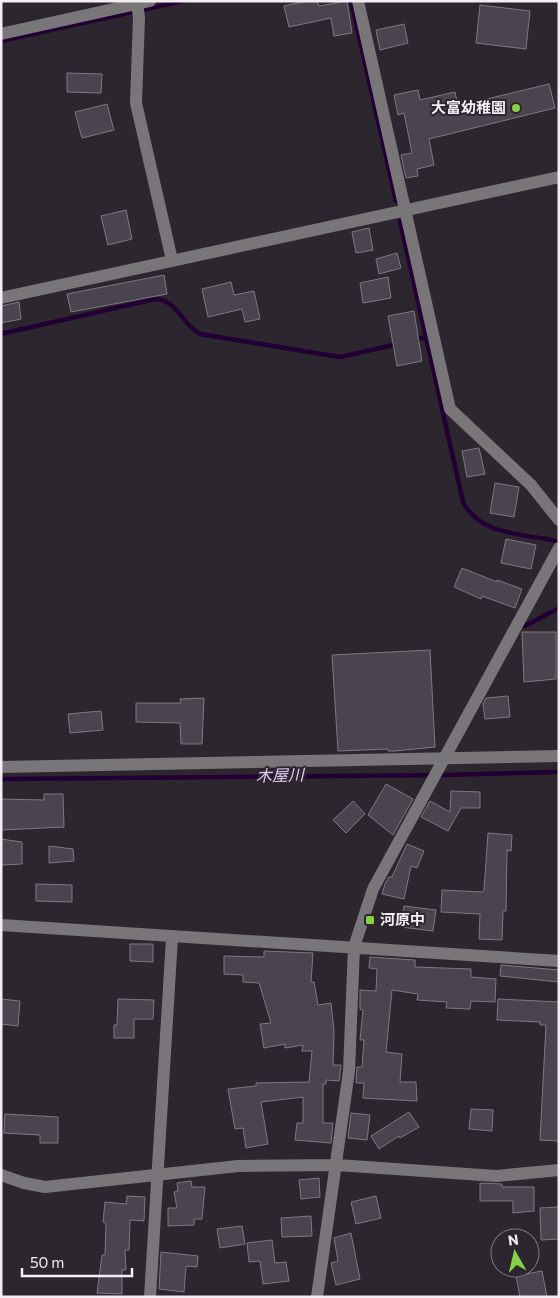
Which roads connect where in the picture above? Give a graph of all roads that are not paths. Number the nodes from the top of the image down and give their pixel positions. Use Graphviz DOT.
graph roads {
  1 [pos="150,1"];
  2 [pos="358,1"];
  3 [pos="138,9"];
  4 [pos="1,34"];
  5 [pos="559,177"];
  6 [pos="404,209"];
  7 [pos="172,260"];
  8 [pos="1,298"];
  9 [pos="559,520"];
  10 [pos="559,548"];
  11 [pos="559,756"];
  12 [pos="446,758"];
  13 [pos="1,767"];
  14 [pos="1,925"];
  15 [pos="172,938"];
  16 [pos="354,947"];
  17 [pos="559,961"];
  18 [pos="337,1165"];
  19 [pos="559,1170"];
  20 [pos="1,1175"];
  21 [pos="156,1175"];
  22 [pos="150,1297"];
  23 [pos="317,1297"];
  1 -- 3 [label="street"];
  2 -- 6 [label="street"];
  3 -- 4 [label="street"];
  3 -- 7 [label="street"];
  5 -- 6 [label="street"];
  6 -- 7 [label="street"];
  6 -- 9 [label="street"];
  7 -- 8 [label="street"];
  10 -- 12 [label="street"];
  11 -- 12 [label="street"];
  12 -- 13 [label="street"];
  12 -- 16 [label="street"];
  14 -- 15 [label="street"];
  15 -- 16 [label="street"];
  15 -- 21 [label="street"];
  16 -- 17 [label="street"];
  16 -- 18 [label="street"];
  18 -- 19 [label="street"];
  18 -- 21 [label="street"];
  18 -- 23 [label="street"];
  20 -- 21 [label="street"];
  21 -- 22 [label="street"];
}
